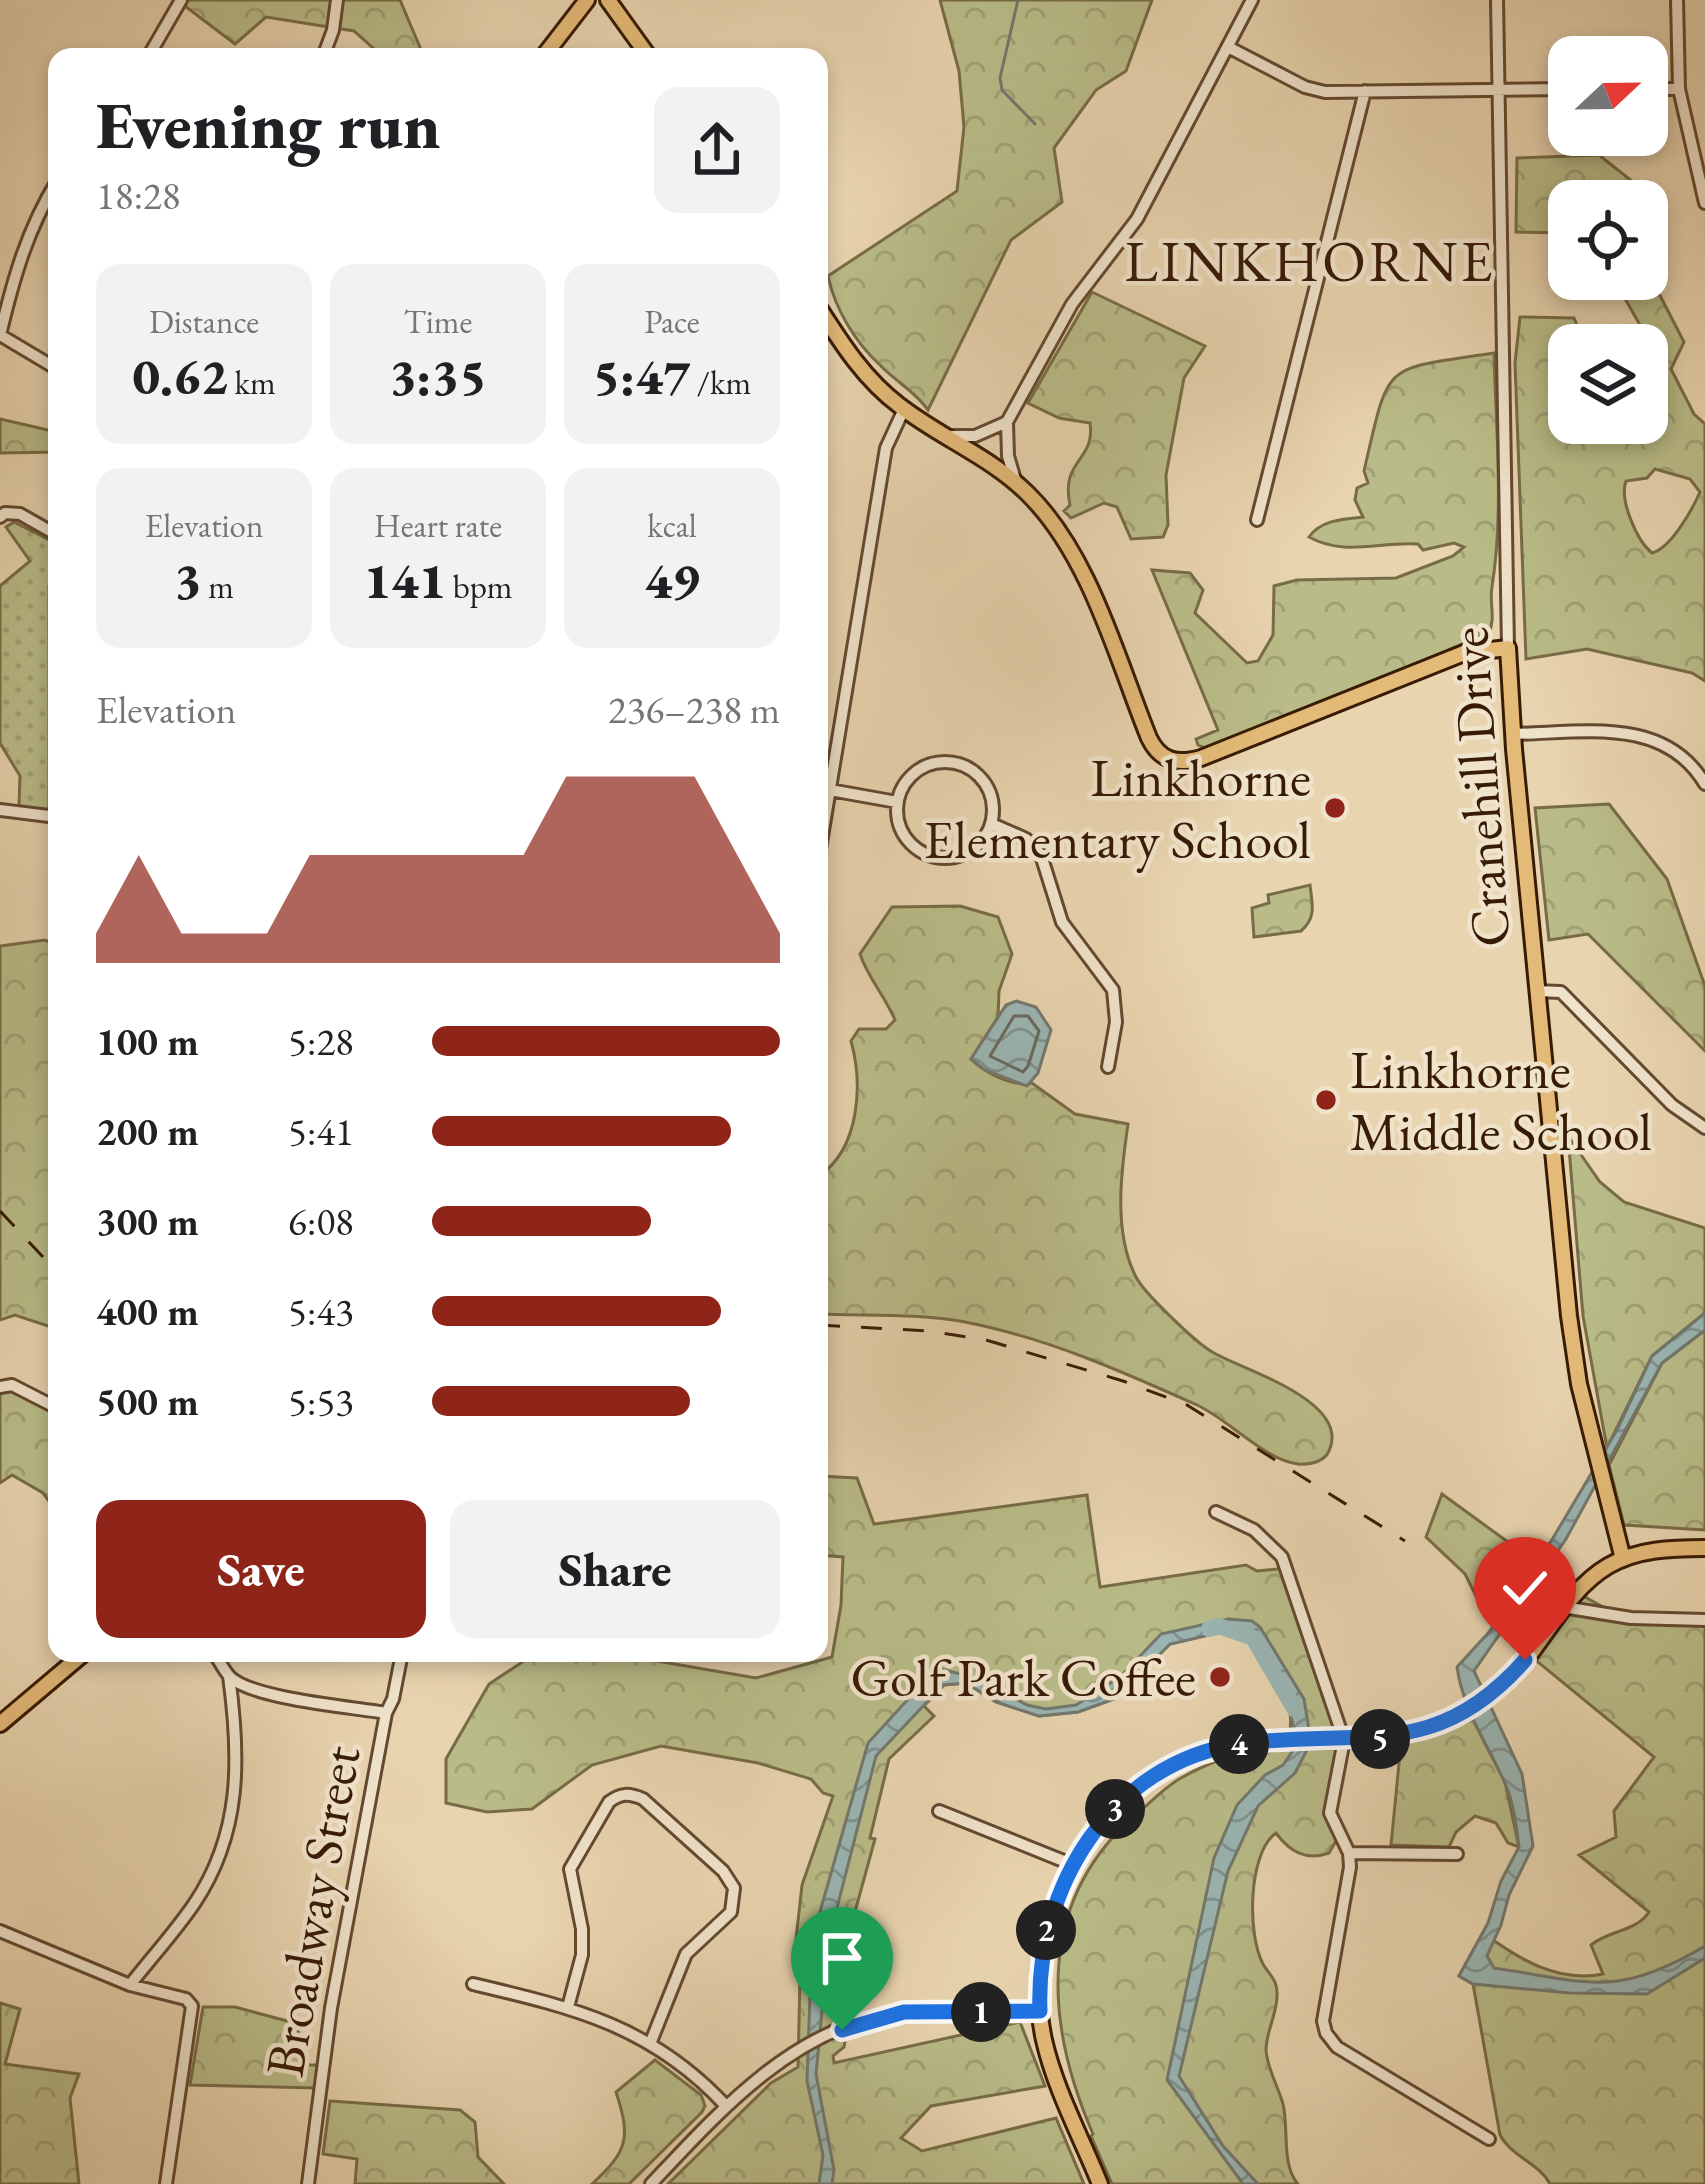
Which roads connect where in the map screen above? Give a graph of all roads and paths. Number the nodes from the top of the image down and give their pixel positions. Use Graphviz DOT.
graph roads {
  1 [pos="182,0"];
  2 [pos="337,0"];
  3 [pos="587,0"];
  4 [pos="608,0"];
  5 [pos="1252,0"];
  6 [pos="1497,0"];
  7 [pos="1677,0"];
  8 [pos="1228,47"];
  9 [pos="153,48"];
  10 [pos="326,48"];
  11 [pos="550,48"];
  12 [pos="643,48"];
  13 [pos="1499,88"];
  14 [pos="1548,89"];
  15 [pos="1668,89"];
  16 [pos="1679,89"];
  17 [pos="1365,91"];
  18 [pos="48,196"];
  19 [pos="1704,200"];
  20 [pos="828,322"];
  21 [pos="0,335"];
  22 [pos="48,364"];
  23 [pos="904,410"];
  24 [pos="1007,422"];
  25 [pos="946,436"];
  26 [pos="1016,483"];
  27 [pos="0,518"];
  28 [pos="1258,520"];
  29 [pos="48,531"];
  30 [pos="1508,648"];
  31 [pos="1513,734"];
  32 [pos="1705,784"];
  33 [pos="830,790"];
  34 [pos="828,802"];
  35 [pos="898,802"];
  36 [pos="0,810"];
  37 [pos="48,816"];
  38 [pos="992,824"];
  39 [pos="1536,991"];
  40 [pos="1108,1067"];
  41 [pos="1705,1128"];
  42 [pos="0,1387"];
  43 [pos="48,1403"];
  44 [pos="1216,1512"];
  45 [pos="1705,1548"];
  46 [pos="1622,1559"];
  47 [pos="1563,1607"];
  48 [pos="1705,1620"];
  49 [pos="73,1662"];
  50 [pos="220,1662"];
  51 [pos="400,1662"];
  52 [pos="229,1676"];
  53 [pos="386,1713"];
  54 [pos="0,1724"];
  55 [pos="1339,1740"];
  56 [pos="939,1811"];
  57 [pos="1349,1853"];
  58 [pos="1457,1854"];
  59 [pos="1071,1864"];
  60 [pos="0,1930"];
  61 [pos="473,1984"];
  62 [pos="130,1985"];
  63 [pos="568,2007"];
  64 [pos="1040,2011"];
  65 [pos="650,2044"];
  66 [pos="726,2106"];
  67 [pos="1489,2139"];
  68 [pos="166,2184"];
  69 [pos="308,2184"];
  70 [pos="651,2184"];
  71 [pos="1100,2184"];
  1 -- 9 [label="street"];
  2 -- 10 [label="street"];
  3 -- 11 [label="main road"];
  4 -- 12 [label="main road"];
  5 -- 8 [label="street"];
  6 -- 13 [label="street, Cranehill Drive"];
  7 -- 16 [label="street"];
  8 -- 17 [label="street"];
  8 -- 24 [label="street"];
  13 -- 14 [label="street"];
  13 -- 17 [label="street"];
  13 -- 30 [label="street, Cranehill Drive"];
  15 -- 16 [label="street"];
  16 -- 19 [label="street"];
  17 -- 28 [label="street"];
  18 -- 21 [label="street"];
  20 -- 23 [label="main road"];
  21 -- 22 [label="street"];
  23 -- 25 [label="main road"];
  23 -- 33 [label="street"];
  24 -- 25 [label="street"];
  24 -- 26 [label="street"];
  25 -- 26 [label="main road"];
  26 -- 30 [label="main road"];
  27 -- 29 [label="street"];
  30 -- 31 [label="main road, Cranehill Drive"];
  31 -- 32 [label="street"];
  31 -- 39 [label="main road, Cranehill Drive"];
  33 -- 34 [label="street"];
  33 -- 35 [label="street"];
  35 -- 38 [label="street"];
  35 -- 38 [label="street"];
  36 -- 37 [label="street"];
  38 -- 40 [label="street"];
  39 -- 41 [label="street"];
  39 -- 46 [label="main road, Cranehill Drive"];
  42 -- 43 [label="street"];
  44 -- 55 [label="street"];
  45 -- 46 [label="main road"];
  46 -- 47 [label="main road"];
  47 -- 48 [label="street"];
  47 -- 55 [label="main road"];
  49 -- 54 [label="main road"];
  50 -- 52 [label="street"];
  51 -- 53 [label="street, Broadway Street"];
  52 -- 53 [label="street"];
  52 -- 62 [label="street"];
  53 -- 69 [label="street, Broadway Street"];
  55 -- 57 [label="street"];
  55 -- 59 [label="main road"];
  56 -- 59 [label="street"];
  57 -- 58 [label="street"];
  57 -- 67 [label="street"];
  59 -- 64 [label="main road"];
  60 -- 62 [label="street"];
  61 -- 63 [label="street"];
  62 -- 68 [label="street"];
  63 -- 65 [label="street"];
  63 -- 65 [label="street"];
  64 -- 66 [label="street"];
  64 -- 71 [label="main road"];
  65 -- 66 [label="street"];
  66 -- 70 [label="street"];
}
